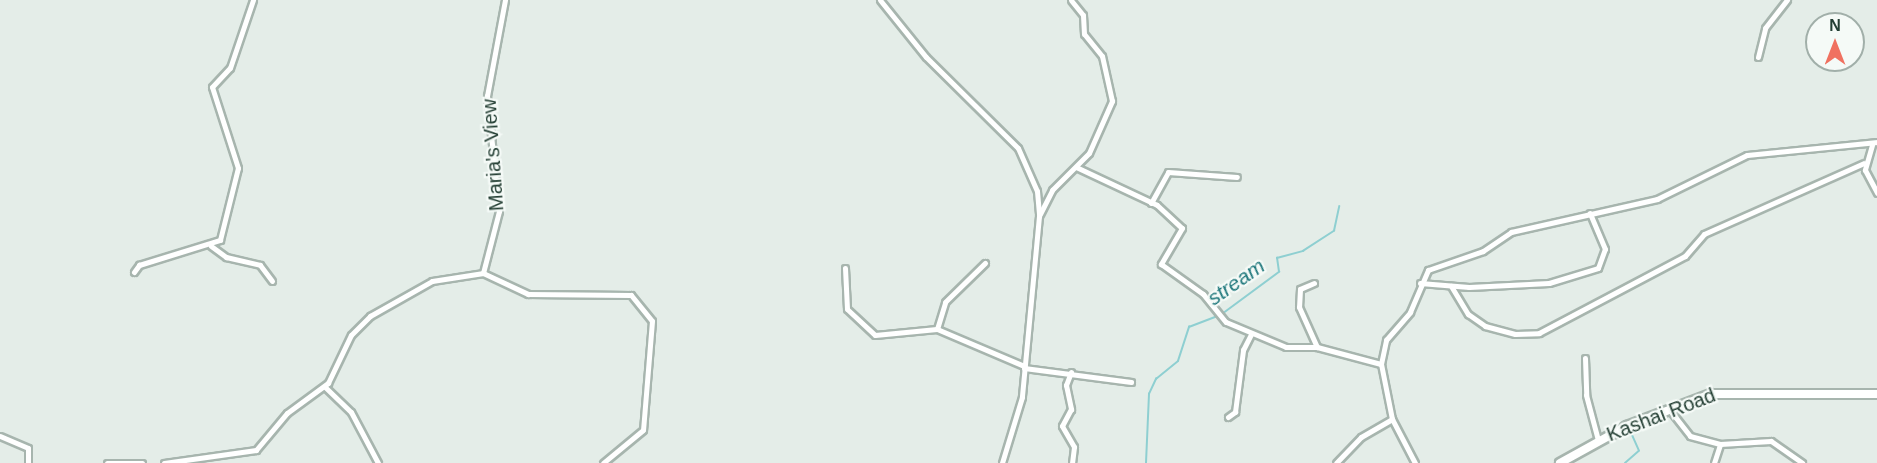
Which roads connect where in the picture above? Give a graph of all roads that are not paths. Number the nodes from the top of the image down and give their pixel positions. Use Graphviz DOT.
graph roads {
  1 [pos="253,0"];
  2 [pos="505,0"];
  3 [pos="880,0"];
  4 [pos="1071,0"];
  5 [pos="1787,0"];
  6 [pos="1758,57"];
  7 [pos="1875,144"];
  8 [pos="1864,163"];
  9 [pos="1076,166"];
  10 [pos="1237,177"];
  11 [pos="1877,193"];
  12 [pos="1151,203"];
  13 [pos="1590,213"];
  14 [pos="1040,216"];
  15 [pos="211,246"];
  16 [pos="985,263"];
  17 [pos="845,268"];
  18 [pos="134,272"];
  19 [pos="483,273"];
  20 [pos="273,281"];
  21 [pos="1314,282"];
  22 [pos="1420,283"];
  23 [pos="1451,286"];
  24 [pos="937,329"];
  25 [pos="1251,334"];
  26 [pos="1317,347"];
  27 [pos="1585,358"];
  28 [pos="1382,364"];
  29 [pos="1024,367"];
  30 [pos="1071,372"];
  31 [pos="1131,382"];
  32 [pos="325,387"];
  33 [pos="1877,394"];
  34 [pos="1669,409"];
  35 [pos="1228,417"];
  36 [pos="1392,419"];
  37 [pos="0,436"];
  38 [pos="1598,440"];
  39 [pos="1720,444"];
  40 [pos="28,463"];
  41 [pos="107,463"];
  42 [pos="142,463"];
  43 [pos="164,463"];
  44 [pos="378,463"];
  45 [pos="603,463"];
  46 [pos="1002,463"];
  47 [pos="1072,463"];
  48 [pos="1336,463"];
  49 [pos="1415,463"];
  50 [pos="1560,463"];
  51 [pos="1714,463"];
  52 [pos="1802,463"];
  1 -- 15 [label="street"];
  2 -- 19 [label="street, Maria's View"];
  3 -- 14 [label="street"];
  4 -- 9 [label="street"];
  5 -- 6 [label="street"];
  7 -- 8 [label="street"];
  7 -- 13 [label="street"];
  8 -- 11 [label="street"];
  8 -- 23 [label="street"];
  9 -- 12 [label="street"];
  9 -- 14 [label="street"];
  10 -- 12 [label="street"];
  12 -- 25 [label="street"];
  13 -- 22 [label="street"];
  13 -- 23 [label="street"];
  14 -- 29 [label="street"];
  15 -- 18 [label="street"];
  15 -- 20 [label="street"];
  16 -- 24 [label="street"];
  17 -- 24 [label="street"];
  19 -- 32 [label="street"];
  19 -- 45 [label="street"];
  21 -- 26 [label="street"];
  22 -- 23 [label="street"];
  22 -- 28 [label="street"];
  24 -- 29 [label="street"];
  25 -- 26 [label="street"];
  25 -- 35 [label="street"];
  26 -- 28 [label="street"];
  27 -- 38 [label="street"];
  28 -- 36 [label="street"];
  29 -- 30 [label="street"];
  29 -- 46 [label="street"];
  30 -- 31 [label="street"];
  30 -- 47 [label="street"];
  32 -- 43 [label="street"];
  32 -- 44 [label="street"];
  33 -- 34 [label="street, Kashai Road"];
  34 -- 38 [label="street, Kashai Road"];
  34 -- 39 [label="street"];
  36 -- 48 [label="street"];
  36 -- 49 [label="street"];
  37 -- 40 [label="street"];
  38 -- 50 [label="street, Kashai Road"];
  39 -- 51 [label="street"];
  39 -- 52 [label="street"];
  41 -- 42 [label="street"];
}
